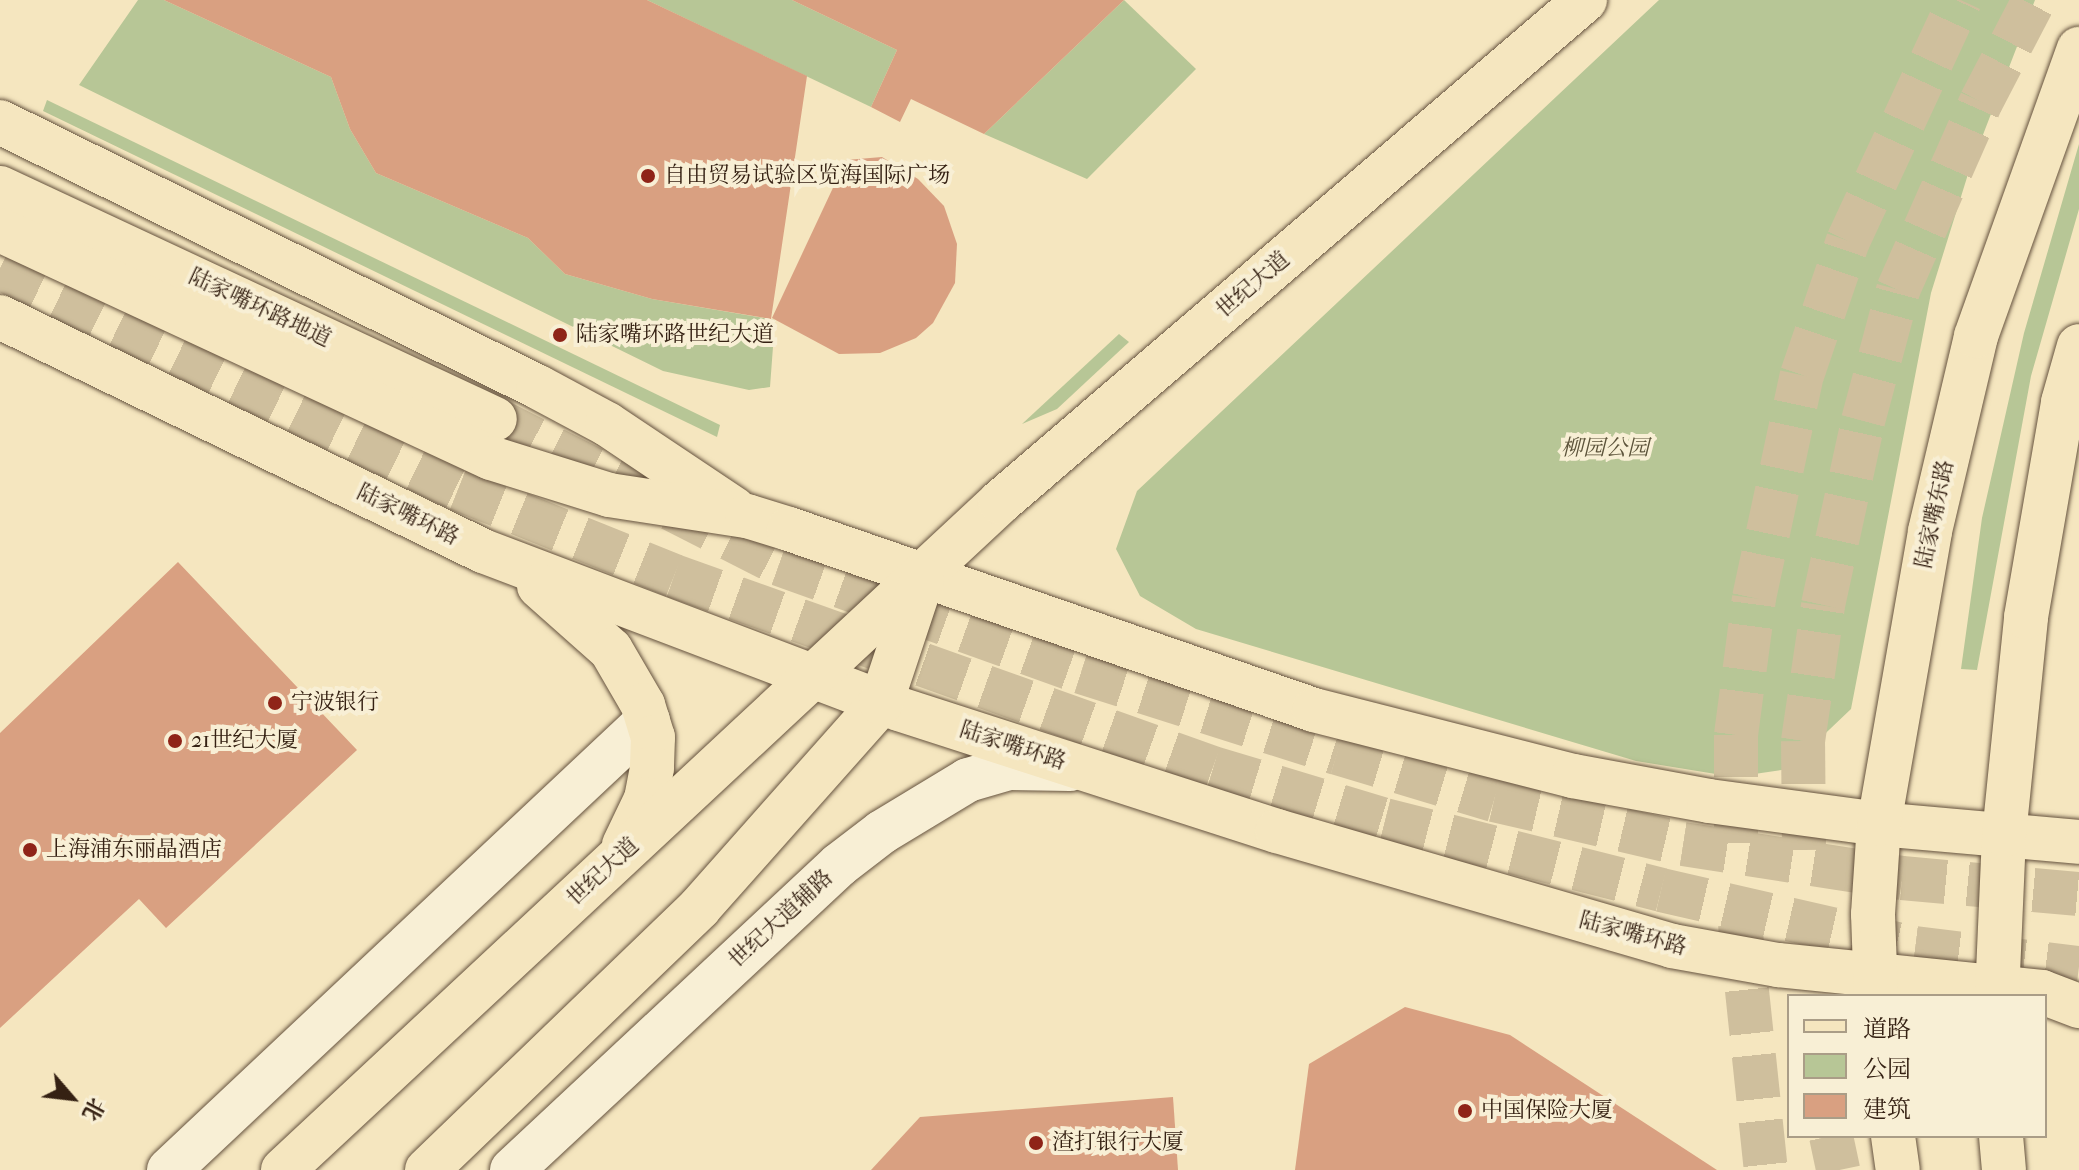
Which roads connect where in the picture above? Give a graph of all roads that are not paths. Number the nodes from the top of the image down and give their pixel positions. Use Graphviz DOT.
graph roads {
  1 [pos="1585,0"];
  2 [pos="2079,49"];
  3 [pos="0,122"];
  4 [pos="6,198"];
  5 [pos="0,317"];
  6 [pos="2079,346"];
  7 [pos="2071,389"];
  8 [pos="495,419"];
  9 [pos="747,516"];
  10 [pos="483,551"];
  11 [pos="924,574"];
  12 [pos="812,678"];
  13 [pos="881,703"];
  14 [pos="648,720"];
  15 [pos="1099,774"];
  16 [pos="1879,824"];
  17 [pos="2004,835"];
  18 [pos="2079,842"];
  19 [pos="616,860"];
  20 [pos="1875,986"];
  21 [pos="2067,990"];
  22 [pos="1997,992"];
  23 [pos="1893,1138"];
  24 [pos="2001,1138"];
  25 [pos="169,1170"];
  26 [pos="283,1170"];
  27 [pos="427,1170"];
  28 [pos="512,1170"];
  29 [pos="1898,1170"];
  30 [pos="2004,1170"];
  1 -- 11 [label="main road, 世纪大道"];
  2 -- 16 [label="main road, 陆家嘴东路"];
  3 -- 9 [label="main road"];
  4 -- 8 [label="main road, 陆家嘴环路地道"];
  4 -- 9 [label="main road"];
  5 -- 10 [label="main road, 陆家嘴环路"];
  6 -- 7 [label="main road"];
  7 -- 17 [label="main road"];
  9 -- 11 [label="main road"];
  10 -- 12 [label="main road, 陆家嘴环路"];
  10 -- 14 [label="main road"];
  11 -- 12 [label="main road, 世纪大道"];
  11 -- 13 [label="main road, 世纪大道"];
  11 -- 16 [label="main road"];
  12 -- 13 [label="main road, 陆家嘴环路"];
  12 -- 19 [label="main road, 世纪大道"];
  13 -- 15 [label="main road, 陆家嘴环路"];
  13 -- 27 [label="main road, 世纪大道"];
  14 -- 19 [label="main road"];
  14 -- 25 [label="street"];
  15 -- 20 [label="main road, 陆家嘴环路"];
  15 -- 28 [label="street, 世纪大道辅路"];
  16 -- 17 [label="main road"];
  16 -- 20 [label="main road, 陆家嘴东路"];
  17 -- 18 [label="main road"];
  17 -- 22 [label="main road"];
  19 -- 26 [label="main road, 世纪大道"];
  20 -- 22 [label="main road, 陆家嘴环路"];
  21 -- 22 [label="main road, 陆家嘴环路"];
  23 -- 29 [label="main road"];
  24 -- 30 [label="main road"];
}
